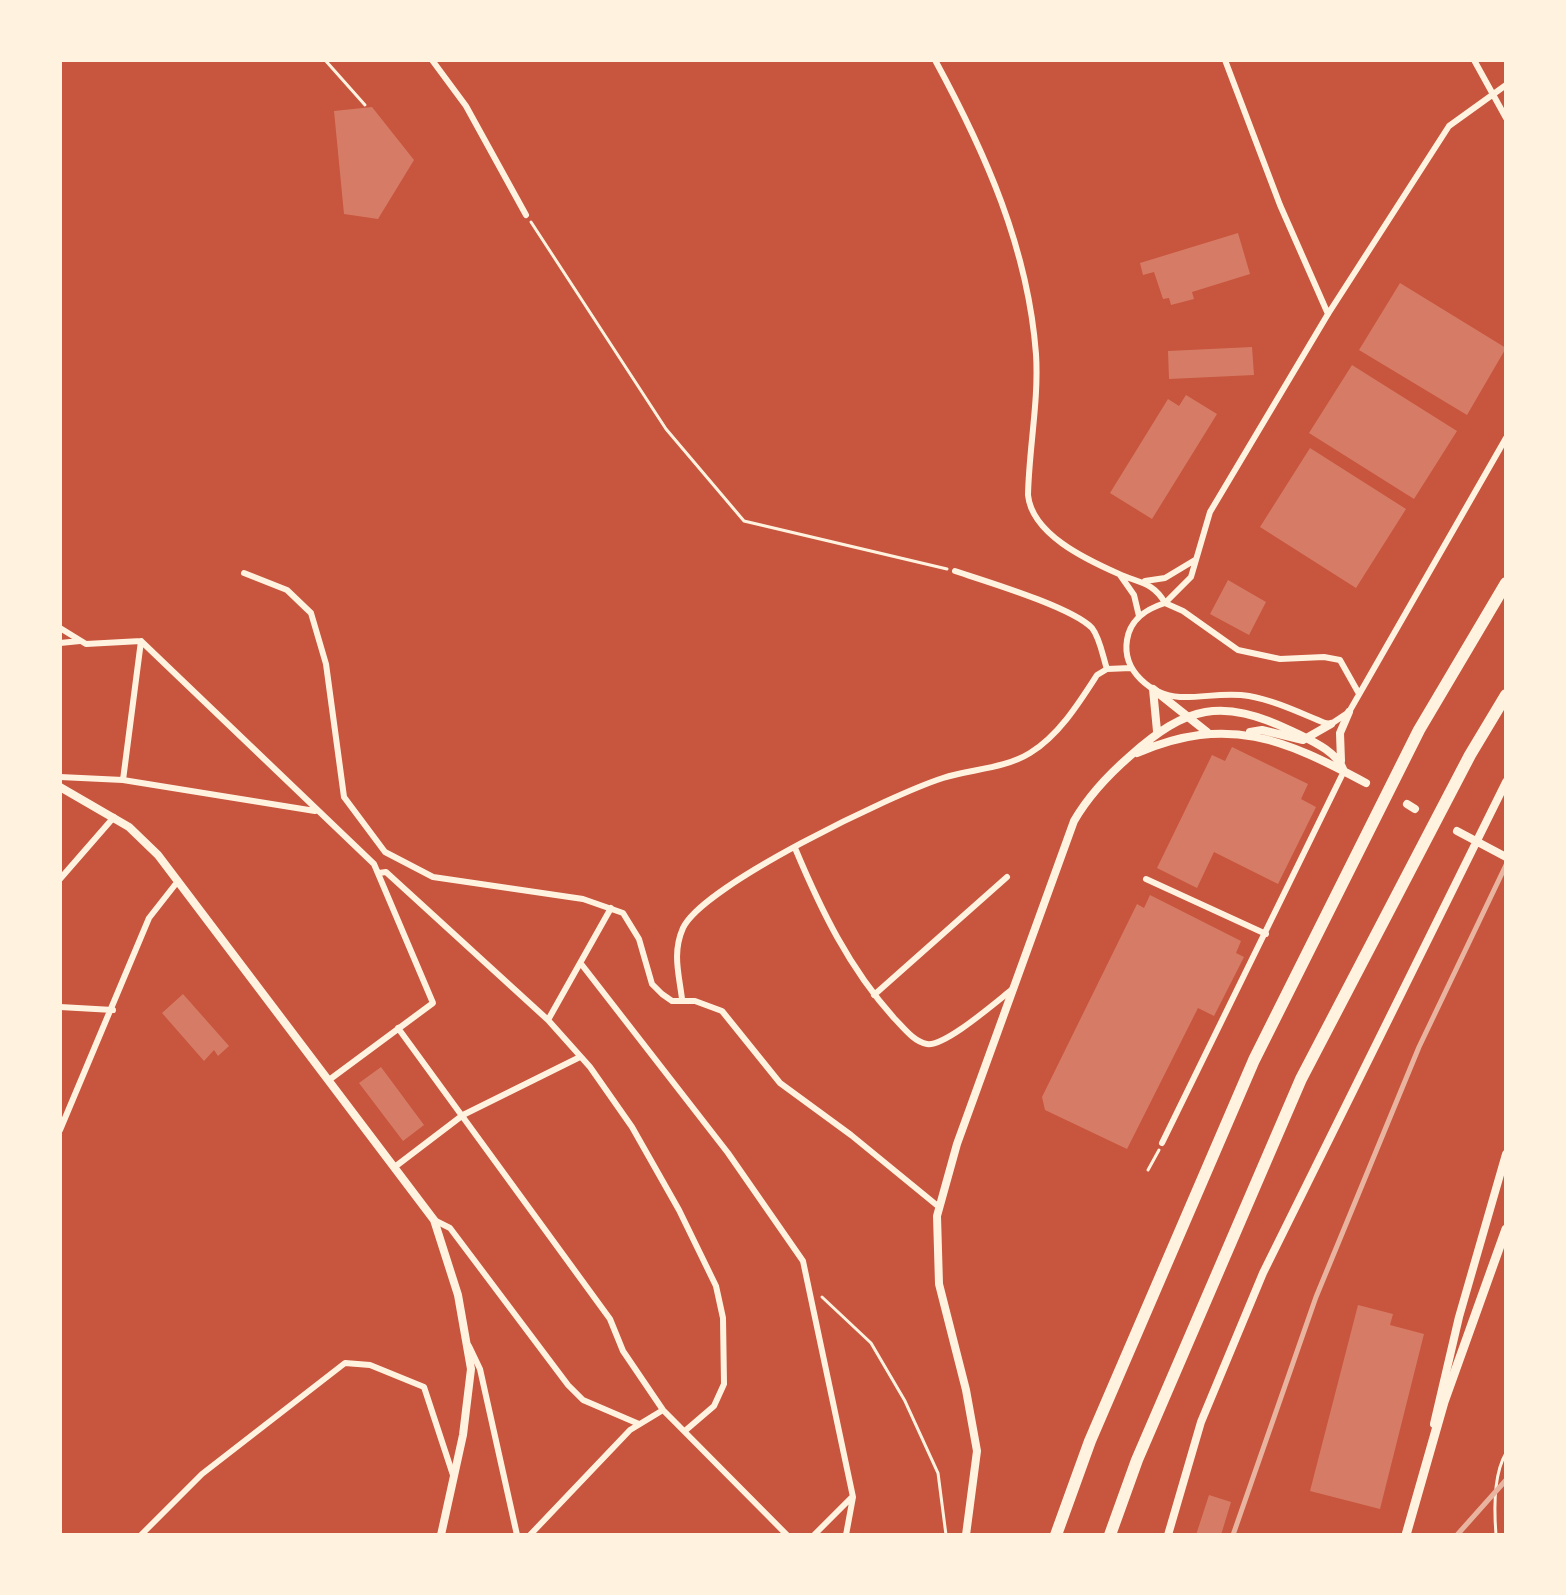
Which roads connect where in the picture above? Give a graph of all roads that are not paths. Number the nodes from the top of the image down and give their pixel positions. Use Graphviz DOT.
graph roads {
  1 [pos="325,60"];
  2 [pos="432,60"];
  3 [pos="935,60"];
  4 [pos="1225,60"];
  5 [pos="1474,60"];
  6 [pos="1506,85"];
  7 [pos="1493,96"];
  8 [pos="365,105"];
  9 [pos="1506,118"];
  10 [pos="526,215"];
  11 [pos="1328,314"];
  12 [pos="1506,438"];
  13 [pos="1195,560"];
  14 [pos="955,571"];
  15 [pos="244,573"];
  16 [pos="1120,575"];
  17 [pos="1145,581"];
  18 [pos="1506,583"];
  19 [pos="1165,603"];
  20 [pos="1139,616"];
  21 [pos="60,628"];
  22 [pos="80,641"];
  23 [pos="141,641"];
  24 [pos="60,643"];
  25 [pos="1131,668"];
  26 [pos="1107,669"];
  27 [pos="1153,689"];
  28 [pos="1358,692"];
  29 [pos="1506,695"];
  30 [pos="1349,712"];
  31 [pos="1185,717"];
  32 [pos="1331,724"];
  33 [pos="1157,731"];
  34 [pos="1207,732"];
  35 [pos="1249,733"];
  36 [pos="1307,738"];
  37 [pos="1129,756"];
  38 [pos="1342,766"];
  39 [pos="60,777"];
  40 [pos="123,780"];
  41 [pos="1506,782"];
  42 [pos="1366,783"];
  43 [pos="60,787"];
  44 [pos="315,811"];
  45 [pos="114,817"];
  46 [pos="1457,831"];
  47 [pos="1476,841"];
  48 [pos="795,848"];
  49 [pos="385,852"];
  50 [pos="1506,857"];
  51 [pos="374,864"];
  52 [pos="379,873"];
  53 [pos="1007,877"];
  54 [pos="60,879"];
  55 [pos="1146,879"];
  56 [pos="178,881"];
  57 [pos="611,908"];
  58 [pos="1266,934"];
  59 [pos="582,965"];
  60 [pos="1014,988"];
  61 [pos="874,995"];
  62 [pos="682,999"];
  63 [pos="60,1007"];
  64 [pos="113,1010"];
  65 [pos="548,1020"];
  66 [pos="398,1028"];
  67 [pos="580,1057"];
  68 [pos="329,1080"];
  69 [pos="463,1115"];
  70 [pos="60,1130"];
  71 [pos="1162,1143"];
  72 [pos="1506,1154"];
  73 [pos="396,1166"];
  74 [pos="939,1207"];
  75 [pos="434,1220"];
  76 [pos="1506,1229"];
  77 [pos="469,1345"];
  78 [pos="663,1410"];
  79 [pos="639,1424"];
  80 [pos="686,1430"];
  81 [pos="1430,1449"];
  82 [pos="454,1478"];
  83 [pos="853,1497"];
  84 [pos="141,1535"];
  85 [pos="441,1535"];
  86 [pos="517,1535"];
  87 [pos="530,1535"];
  88 [pos="787,1535"];
  89 [pos="814,1535"];
  90 [pos="846,1535"];
  91 [pos="966,1535"];
  92 [pos="1056,1535"];
  93 [pos="1110,1535"];
  94 [pos="1168,1535"];
  95 [pos="1406,1535"];
  1 -- 8 [label="lane"];
  2 -- 10 [label="street"];
  3 -- 16 [label="street"];
  4 -- 11 [label="street"];
  5 -- 7 [label="street"];
  6 -- 7 [label="street"];
  7 -- 9 [label="street"];
  7 -- 11 [label="street"];
  11 -- 13 [label="street"];
  12 -- 28 [label="street"];
  13 -- 17 [label="street"];
  13 -- 19 [label="street"];
  14 -- 26 [label="street"];
  15 -- 49 [label="street"];
  16 -- 17 [label="street"];
  16 -- 20 [label="street"];
  17 -- 19 [label="street"];
  18 -- 92 [label="highway"];
  19 -- 20 [label="street"];
  19 -- 28 [label="street"];
  20 -- 25 [label="street"];
  21 -- 22 [label="street"];
  22 -- 23 [label="street"];
  22 -- 24 [label="street"];
  23 -- 40 [label="street"];
  23 -- 44 [label="street"];
  25 -- 26 [label="street"];
  25 -- 27 [label="street"];
  26 -- 48 [label="street"];
  27 -- 31 [label="street"];
  27 -- 32 [label="street"];
  27 -- 33 [label="street"];
  28 -- 30 [label="street"];
  29 -- 93 [label="highway"];
  30 -- 32 [label="street"];
  30 -- 38 [label="street"];
  31 -- 33 [label="street"];
  31 -- 34 [label="street"];
  31 -- 36 [label="street"];
  32 -- 36 [label="street"];
  33 -- 37 [label="street"];
  34 -- 35 [label="street"];
  34 -- 37 [label="street"];
  35 -- 36 [label="street"];
  35 -- 38 [label="street"];
  36 -- 38 [label="street"];
  37 -- 60 [label="street"];
  38 -- 42 [label="street"];
  38 -- 58 [label="street"];
  39 -- 40 [label="street"];
  40 -- 44 [label="street"];
  41 -- 47 [label="street"];
  43 -- 45 [label="street"];
  44 -- 51 [label="street"];
  45 -- 54 [label="street"];
  45 -- 56 [label="street"];
  46 -- 47 [label="street"];
  47 -- 50 [label="street"];
  47 -- 94 [label="street"];
  48 -- 61 [label="street"];
  48 -- 62 [label="street"];
  49 -- 51 [label="street"];
  49 -- 57 [label="street"];
  51 -- 52 [label="street"];
  52 -- 65 [label="street"];
  52 -- 66 [label="street"];
  53 -- 61 [label="street"];
  55 -- 58 [label="street"];
  56 -- 64 [label="street"];
  56 -- 68 [label="street"];
  57 -- 59 [label="street"];
  57 -- 62 [label="street"];
  58 -- 71 [label="street"];
  59 -- 65 [label="street"];
  59 -- 83 [label="street"];
  60 -- 61 [label="street"];
  60 -- 74 [label="street"];
  62 -- 74 [label="street"];
  63 -- 64 [label="street"];
  64 -- 70 [label="street"];
  65 -- 67 [label="street"];
  66 -- 68 [label="street"];
  66 -- 69 [label="street"];
  67 -- 69 [label="street"];
  67 -- 80 [label="street"];
  68 -- 73 [label="street"];
  69 -- 73 [label="street"];
  69 -- 78 [label="street"];
  72 -- 81 [label="street"];
  73 -- 75 [label="street"];
  74 -- 91 [label="street"];
  75 -- 77 [label="street"];
  75 -- 79 [label="street"];
  76 -- 81 [label="main road"];
  77 -- 82 [label="street"];
  77 -- 86 [label="street"];
  78 -- 79 [label="street"];
  78 -- 80 [label="street"];
  79 -- 87 [label="street"];
  80 -- 88 [label="street"];
  81 -- 95 [label="main road"];
  82 -- 84 [label="street"];
  82 -- 85 [label="street"];
  83 -- 89 [label="street"];
  83 -- 90 [label="street"];
}
